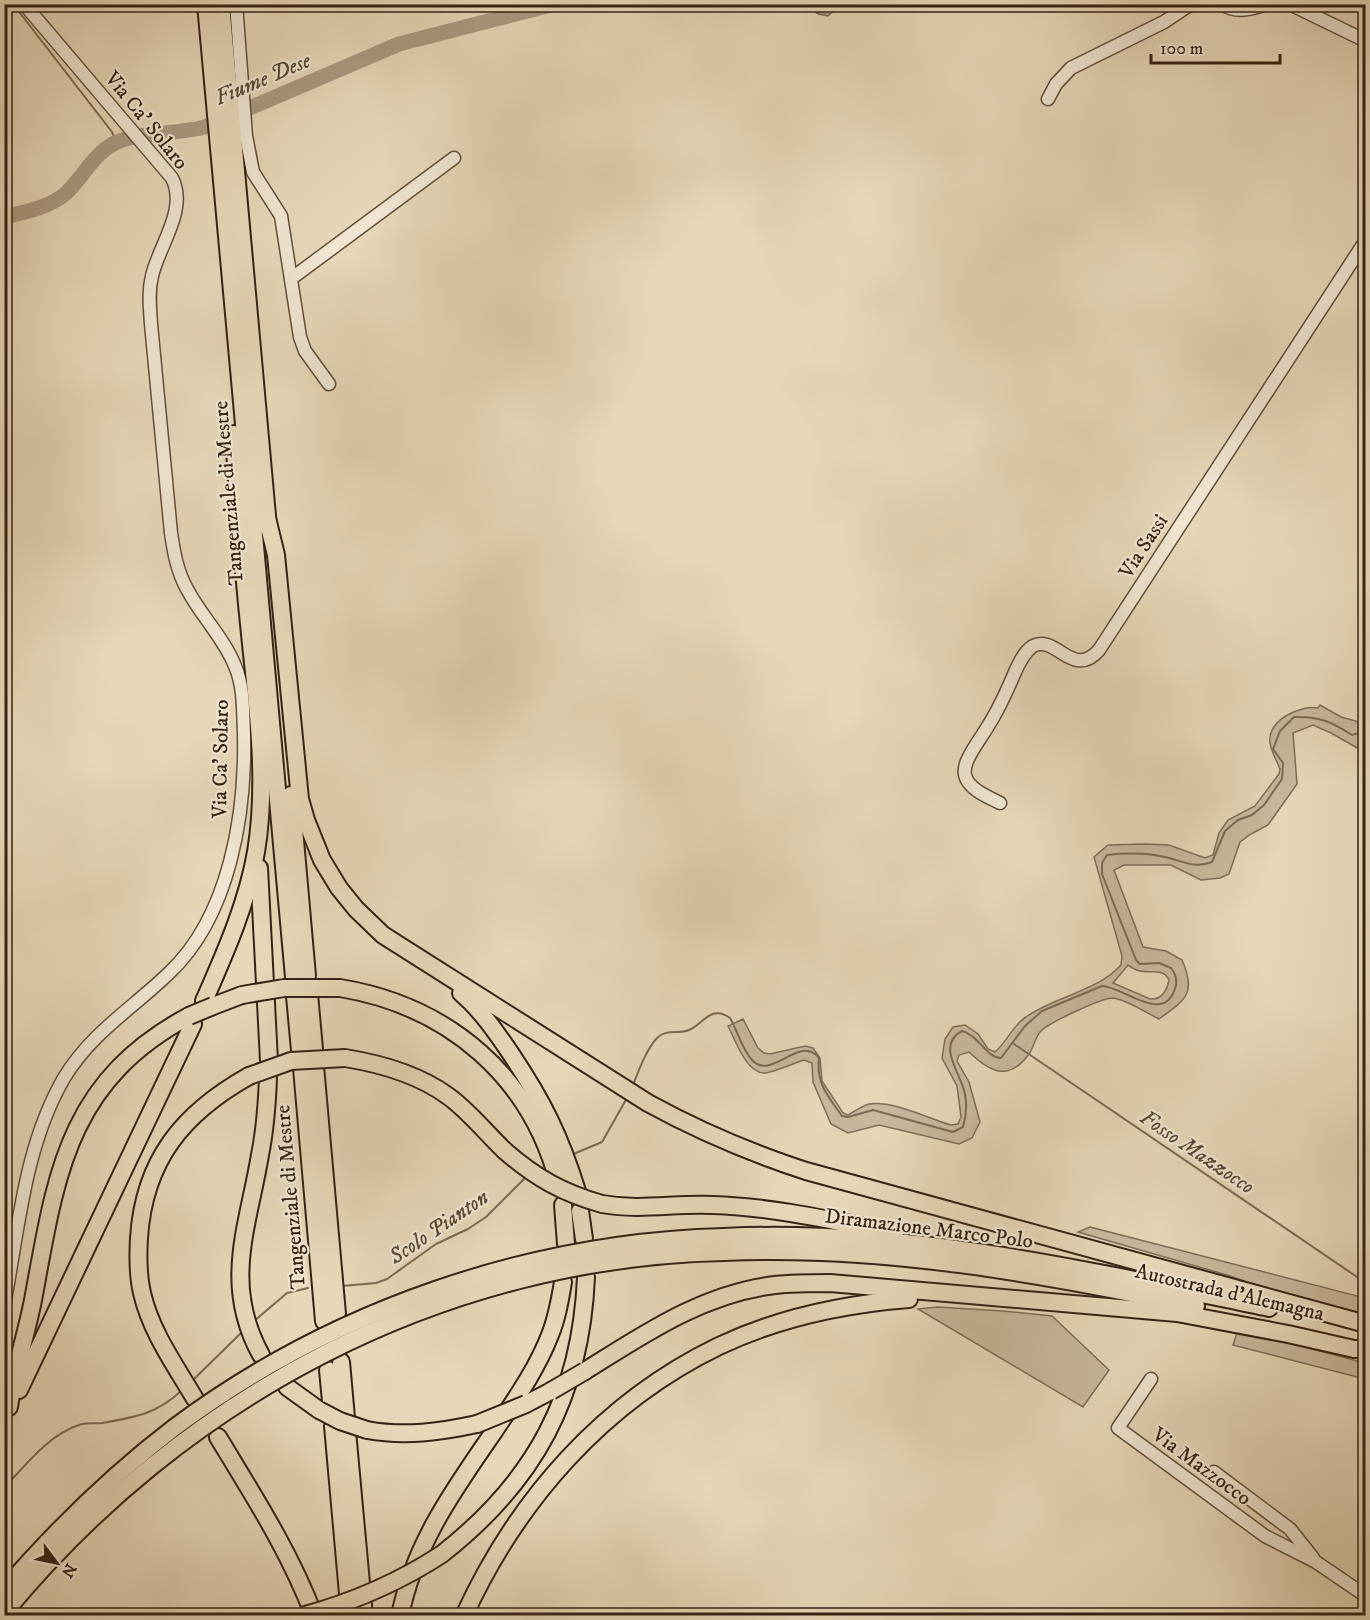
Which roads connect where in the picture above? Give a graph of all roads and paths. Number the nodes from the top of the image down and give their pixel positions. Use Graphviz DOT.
graph roads {
  1 [pos="24,4"];
  2 [pos="206,4"];
  3 [pos="221,4"];
  4 [pos="236,4"];
  5 [pos="1191,4"];
  6 [pos="1222,4"];
  7 [pos="1267,4"];
  8 [pos="1290,4"];
  9 [pos="1365,41"];
  10 [pos="228,86"];
  11 [pos="1048,99"];
  12 [pos="232,138"];
  13 [pos="454,158"];
  14 [pos="226,213"];
  15 [pos="1365,240"];
  16 [pos="291,278"];
  17 [pos="329,384"];
  18 [pos="267,518"];
  19 [pos="1000,803"];
  20 [pos="258,840"];
  21 [pos="421,960"];
  22 [pos="302,995"];
  23 [pos="208,1004"];
  24 [pos="191,1020"];
  25 [pos="269,1061"];
  26 [pos="268,1078"];
  27 [pos="555,1148"];
  28 [pos="577,1191"];
  29 [pos="563,1205"];
  30 [pos="580,1211"];
  31 [pos="584,1239"];
  32 [pos="566,1244"];
  33 [pos="724,1244"];
  34 [pos="972,1251"];
  35 [pos="586,1277"];
  36 [pos="563,1282"];
  37 [pos="1122,1285"];
  38 [pos="959,1294"];
  39 [pos="4,1305"];
  40 [pos="330,1317"];
  41 [pos="1365,1324"];
  42 [pos="1365,1331"];
  43 [pos="1365,1348"];
  44 [pos="261,1355"];
  45 [pos="335,1366"];
  46 [pos="1151,1379"];
  47 [pos="287,1387"];
  48 [pos="195,1399"];
  49 [pos="7,1412"];
  50 [pos="336,1419"];
  51 [pos="218,1437"];
  52 [pos="1214,1472"];
  53 [pos="1316,1562"];
  54 [pos="4,1590"];
  55 [pos="1365,1596"];
  56 [pos="4,1612"];
  57 [pos="302,1616"];
  58 [pos="314,1616"];
  59 [pos="350,1616"];
  60 [pos="363,1616"];
  61 [pos="400,1616"];
  62 [pos="464,1616"];
  1 -- 39 [label="street, Via Ca' Solaro"];
  2 -- 10 [label="highway, Tangenziale di Mestre"];
  3 -- 10 [label="highway, Tangenziale di Mestre"];
  4 -- 10 [label="street"];
  5 -- 11 [label="street"];
  6 -- 7 [label="street"];
  8 -- 9 [label="street"];
  10 -- 12 [label="highway, Tangenziale di Mestre"];
  12 -- 14 [label="highway, Tangenziale di Mestre"];
  12 -- 16 [label="street"];
  12 -- 18 [label="highway, Tangenziale di Mestre"];
  13 -- 16 [label="street"];
  14 -- 18 [label="highway, Tangenziale di Mestre"];
  14 -- 20 [label="highway"];
  15 -- 19 [label="street, Via Sassi"];
  16 -- 17 [label="street"];
  18 -- 21 [label="highway"];
  20 -- 23 [label="highway"];
  20 -- 25 [label="highway"];
  21 -- 27 [label="highway"];
  21 -- 41 [label="highway"];
  22 -- 40 [label="highway, Tangenziale di Mestre"];
  23 -- 24 [label="highway, bridge"];
  23 -- 27 [label="highway, bridge"];
  24 -- 49 [label="highway"];
  24 -- 49 [label="highway"];
  26 -- 44 [label="highway"];
  27 -- 28 [label="highway"];
  29 -- 32 [label="highway"];
  30 -- 31 [label="highway"];
  33 -- 34 [label="highway, Diramazione Marco Polo"];
  33 -- 37 [label="highway, Diramazione Marco Polo"];
  33 -- 54 [label="highway, Diramazione Marco Polo, bridge"];
  33 -- 56 [label="highway, Diramazione Marco Polo, bridge"];
  34 -- 37 [label="highway, Diramazione Marco Polo"];
  34 -- 48 [label="highway, bridge"];
  35 -- 57 [label="highway, bridge"];
  36 -- 61 [label="highway"];
  37 -- 42 [label="highway, Autostrada d'Alemagna"];
  37 -- 43 [label="highway, Autostrada d'Alemagna"];
  38 -- 43 [label="highway"];
  38 -- 50 [label="highway, bridge"];
  38 -- 62 [label="highway"];
  45 -- 50 [label="highway"];
  46 -- 53 [label="street, Via Mazzocco"];
  47 -- 50 [label="highway"];
  50 -- 59 [label="highway"];
  50 -- 60 [label="highway"];
  51 -- 58 [label="highway"];
  52 -- 53 [label="street, Via Mazzocco"];
  53 -- 55 [label="street, Via Mazzocco"];
}
